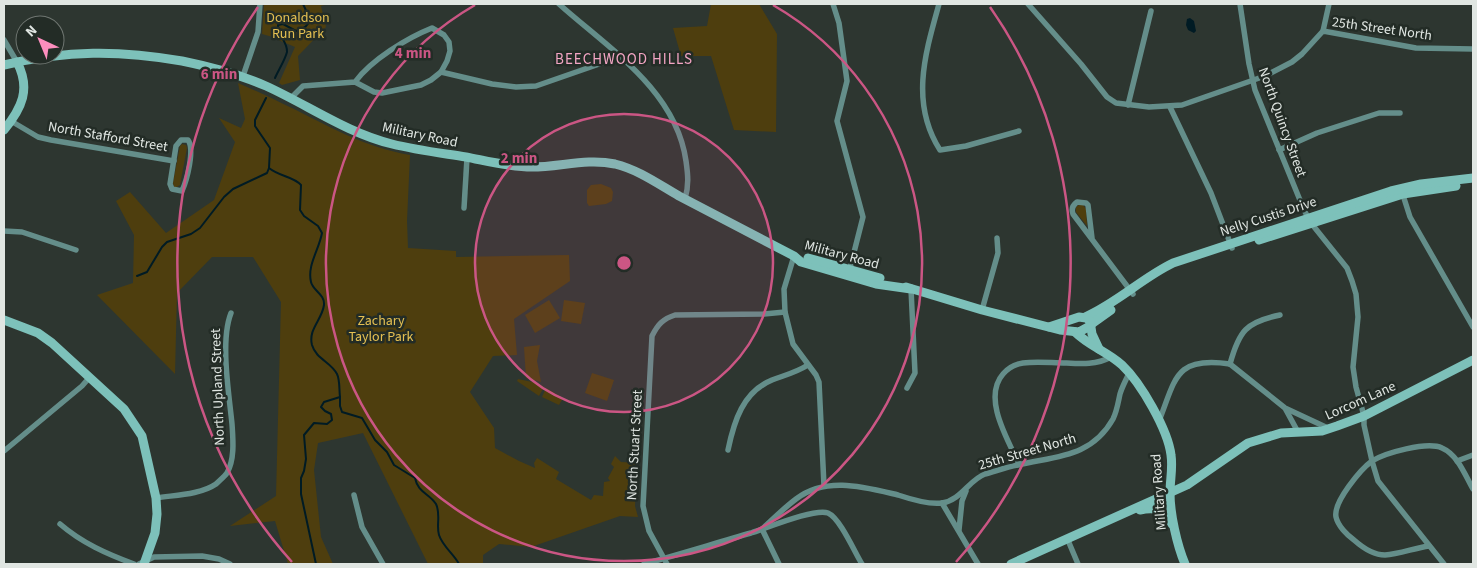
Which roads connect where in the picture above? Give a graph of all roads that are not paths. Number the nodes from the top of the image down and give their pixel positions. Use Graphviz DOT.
graph roads {
  1 [pos="260,4"];
  2 [pos="559,4"];
  3 [pos="833,4"];
  4 [pos="939,4"];
  5 [pos="1028,4"];
  6 [pos="1240,4"];
  7 [pos="1329,4"];
  8 [pos="1151,11"];
  9 [pos="1323,32"];
  10 [pos="4,40"];
  11 [pos="1473,49"];
  12 [pos="615,52"];
  13 [pos="65,54"];
  14 [pos="15,59"];
  15 [pos="18,65"];
  16 [pos="441,72"];
  17 [pos="242,76"];
  18 [pos="355,82"];
  19 [pos="1253,82"];
  20 [pos="291,98"];
  21 [pos="1128,105"];
  22 [pos="1170,107"];
  23 [pos="1400,114"];
  24 [pos="11,121"];
  25 [pos="4,130"];
  26 [pos="1020,131"];
  27 [pos="1279,150"];
  28 [pos="467,158"];
  29 [pos="174,161"];
  30 [pos="1473,178"];
  31 [pos="1473,184"];
  32 [pos="1402,191"];
  33 [pos="685,199"];
  34 [pos="464,208"];
  35 [pos="1309,220"];
  36 [pos="4,231"];
  37 [pos="997,238"];
  38 [pos="1092,238"];
  39 [pos="1231,246"];
  40 [pos="76,250"];
  41 [pos="794,256"];
  42 [pos="849,273"];
  43 [pos="911,289"];
  44 [pos="1131,292"];
  45 [pos="982,310"];
  46 [pos="785,312"];
  47 [pos="231,313"];
  48 [pos="1280,315"];
  49 [pos="4,320"];
  50 [pos="1073,320"];
  51 [pos="1089,323"];
  52 [pos="1048,327"];
  53 [pos="1473,327"];
  54 [pos="1074,332"];
  55 [pos="1100,350"];
  56 [pos="1111,357"];
  57 [pos="1473,360"];
  58 [pos="1230,364"];
  59 [pos="808,365"];
  60 [pos="1129,373"];
  61 [pos="90,378"];
  62 [pos="907,388"];
  63 [pos="1285,408"];
  64 [pos="1364,416"];
  65 [pos="1160,421"];
  66 [pos="1330,429"];
  67 [pos="1298,432"];
  68 [pos="728,450"];
  69 [pos="4,451"];
  70 [pos="1473,455"];
  71 [pos="1457,461"];
  72 [pos="1372,462"];
  73 [pos="1019,464"];
  74 [pos="824,486"];
  75 [pos="967,490"];
  76 [pos="1473,490"];
  77 [pos="1170,494"];
  78 [pos="354,495"];
  79 [pos="156,498"];
  80 [pos="942,503"];
  81 [pos="1128,512"];
  82 [pos="60,524"];
  83 [pos="762,529"];
  84 [pos="959,530"];
  85 [pos="1175,534"];
  86 [pos="1067,538"];
  87 [pos="1430,546"];
  88 [pos="665,562"];
  89 [pos="142,563"];
  90 [pos="134,564"];
  91 [pos="230,564"];
  92 [pos="383,564"];
  93 [pos="644,564"];
  94 [pos="779,564"];
  95 [pos="862,564"];
  96 [pos="978,564"];
  97 [pos="1011,564"];
  98 [pos="1078,564"];
  99 [pos="1185,564"];
  100 [pos="1444,564"];
  1 -- 17 [label="street"];
  2 -- 12 [label="street"];
  3 -- 42 [label="street"];
  4 -- 26 [label="street"];
  5 -- 21 [label="street, 25th Street North"];
  6 -- 19 [label="street, North Quincy Street"];
  7 -- 9 [label="street"];
  8 -- 21 [label="street"];
  9 -- 11 [label="street, 25th Street North"];
  9 -- 19 [label="street, 25th Street North"];
  10 -- 14 [label="street"];
  12 -- 16 [label="street"];
  12 -- 33 [label="street"];
  13 -- 17 [label="main road, Military Road"];
  15 -- 24 [label="main road"];
  16 -- 18 [label="street"];
  16 -- 18 [label="street"];
  17 -- 20 [label="main road, Military Road"];
  18 -- 20 [label="street"];
  19 -- 22 [label="street, 25th Street North"];
  19 -- 27 [label="street, North Quincy Street"];
  20 -- 28 [label="main road, Military Road"];
  21 -- 22 [label="street, 25th Street North"];
  22 -- 39 [label="street"];
  23 -- 27 [label="street"];
  24 -- 25 [label="main road"];
  24 -- 29 [label="street, North Stafford Street"];
  27 -- 35 [label="street, North Quincy Street"];
  28 -- 33 [label="main road, Military Road"];
  28 -- 34 [label="street"];
  29 -- 29 [label="street, North Stafford Street"];
  30 -- 32 [label="main road, Nelly Custis Drive"];
  31 -- 32 [label="main road, Nelly Custis Drive"];
  32 -- 35 [label="main road, Nelly Custis Drive"];
  32 -- 53 [label="street"];
  33 -- 41 [label="main road, Military Road"];
  35 -- 39 [label="main road, Nelly Custis Drive"];
  35 -- 64 [label="street, North Quincy Street"];
  36 -- 40 [label="street"];
  37 -- 45 [label="street"];
  38 -- 38 [label="street"];
  38 -- 44 [label="street"];
  39 -- 44 [label="main road, Nelly Custis Drive"];
  41 -- 42 [label="main road, Military Road"];
  41 -- 46 [label="street"];
  42 -- 43 [label="main road, Military Road"];
  43 -- 45 [label="main road, Military Road"];
  43 -- 62 [label="street"];
  44 -- 51 [label="main road, Nelly Custis Drive"];
  45 -- 52 [label="main road, Military Road"];
  46 -- 59 [label="street"];
  46 -- 88 [label="street, North Stuart Street"];
  47 -- 79 [label="street, North Upland Street"];
  48 -- 58 [label="street"];
  49 -- 61 [label="main road"];
  50 -- 51 [label="main road"];
  50 -- 52 [label="main road"];
  50 -- 54 [label="main road"];
  51 -- 54 [label="main road"];
  51 -- 55 [label="main road"];
  52 -- 54 [label="main road, Military Road"];
  54 -- 55 [label="main road, Military Road"];
  55 -- 56 [label="main road, Military Road"];
  56 -- 60 [label="main road, Military Road"];
  56 -- 73 [label="street"];
  57 -- 64 [label="main road, Lorcom Lane"];
  58 -- 63 [label="street"];
  58 -- 65 [label="street"];
  59 -- 68 [label="street"];
  59 -- 74 [label="street"];
  60 -- 65 [label="main road, Military Road"];
  60 -- 73 [label="street, 25th Street North"];
  61 -- 69 [label="street"];
  61 -- 79 [label="main road"];
  63 -- 66 [label="street"];
  63 -- 67 [label="street"];
  64 -- 66 [label="main road, Lorcom Lane"];
  64 -- 72 [label="street, North Quincy Street"];
  65 -- 77 [label="main road, Military Road"];
  66 -- 67 [label="main road, Lorcom Lane"];
  67 -- 77 [label="main road, Lorcom Lane"];
  70 -- 71 [label="street"];
  71 -- 72 [label="street"];
  71 -- 76 [label="street"];
  72 -- 87 [label="street, North Quincy Street"];
  72 -- 87 [label="street"];
  73 -- 75 [label="street, 25th Street North"];
  74 -- 80 [label="street"];
  74 -- 83 [label="street"];
  75 -- 80 [label="street, 25th Street North"];
  75 -- 84 [label="street"];
  77 -- 81 [label="main road, Lorcom Lane"];
  77 -- 85 [label="main road, Military Road"];
  78 -- 92 [label="street"];
  79 -- 89 [label="main road"];
  80 -- 84 [label="street"];
  81 -- 85 [label="main road"];
  81 -- 86 [label="main road, Lorcom Lane"];
  82 -- 90 [label="street"];
  83 -- 88 [label="street"];
  83 -- 94 [label="street"];
  83 -- 95 [label="street"];
  84 -- 96 [label="street"];
  85 -- 99 [label="main road, Military Road"];
  86 -- 97 [label="main road, Lorcom Lane"];
  86 -- 98 [label="street"];
  87 -- 100 [label="street, North Quincy Street"];
  88 -- 93 [label="street"];
  89 -- 91 [label="street"];
}
